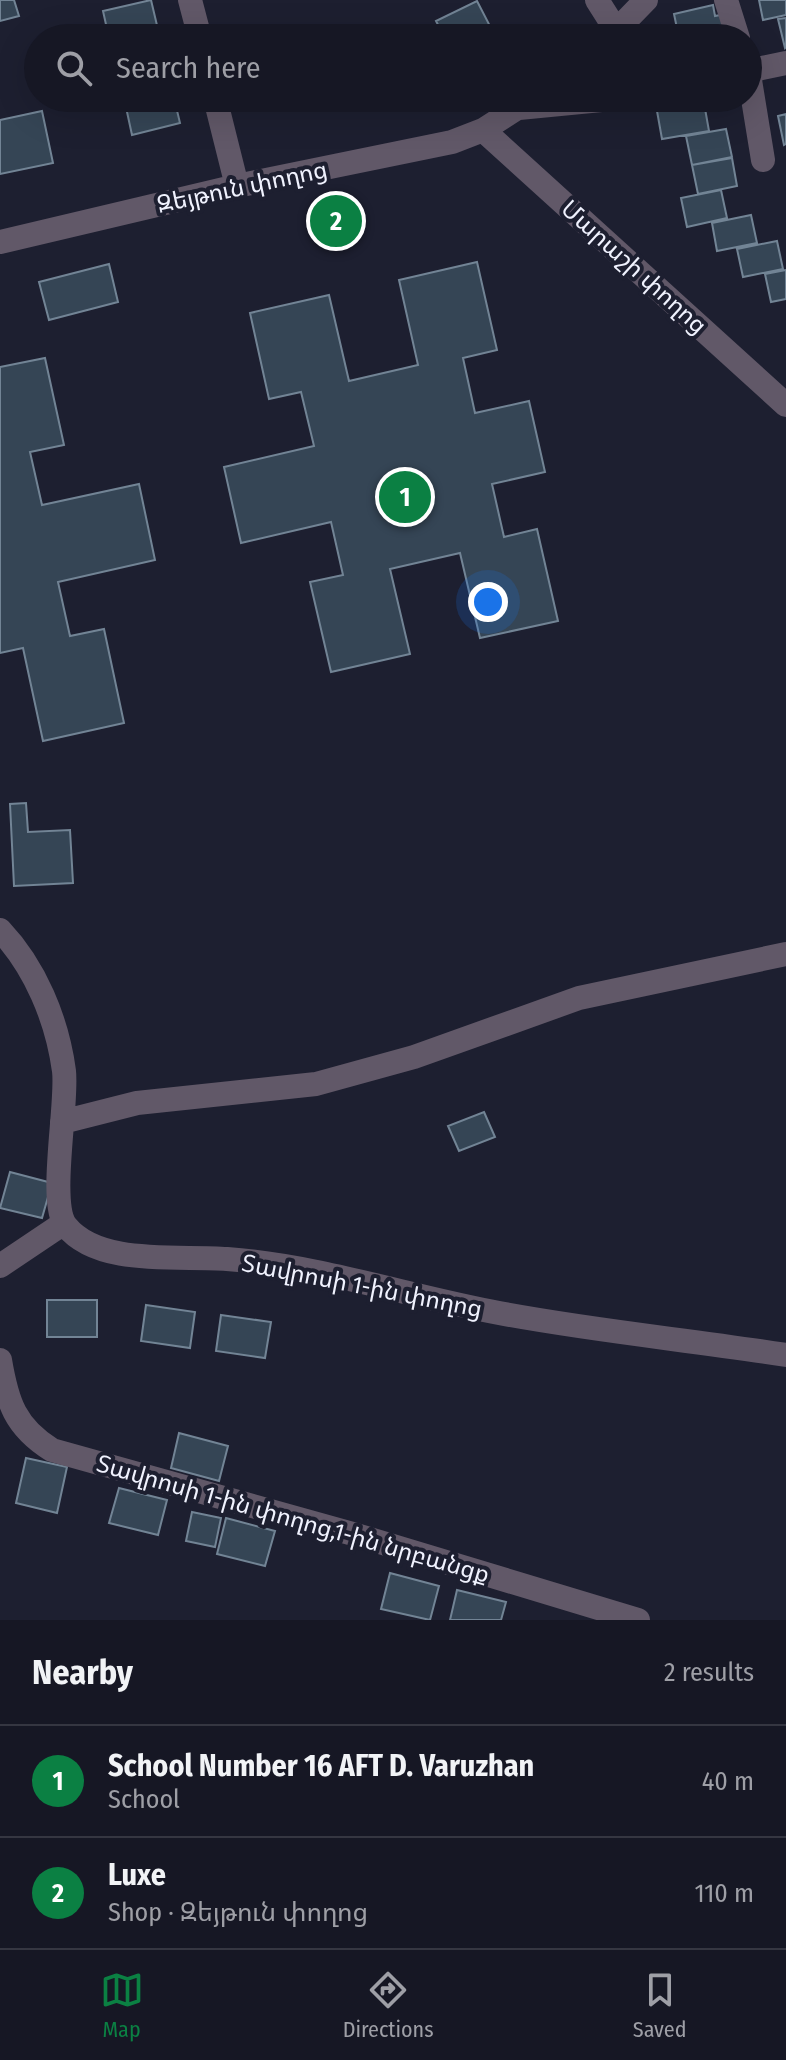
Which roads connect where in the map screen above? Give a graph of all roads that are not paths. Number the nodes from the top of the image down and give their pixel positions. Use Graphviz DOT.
graph roads {
  1 [pos="190,0"];
  2 [pos="597,0"];
  3 [pos="646,0"];
  4 [pos="726,0"];
  5 [pos="196,24"];
  6 [pos="608,24"];
  7 [pos="622,24"];
  8 [pos="734,24"];
  9 [pos="786,63"];
  10 [pos="762,67"];
  11 [pos="218,112"];
  12 [pos="512,112"];
  13 [pos="755,112"];
  14 [pos="483,130"];
  15 [pos="763,160"];
  16 [pos="237,186"];
  17 [pos="0,242"];
  18 [pos="786,405"];
  19 [pos="0,930"];
  20 [pos="786,954"];
  21 [pos="62,1122"];
  22 [pos="64,1223"];
  23 [pos="0,1266"];
  24 [pos="786,1355"];
  25 [pos="0,1360"];
  26 [pos="638,1620"];
  1 -- 5 [label="street"];
  2 -- 6 [label="street"];
  3 -- 7 [label="street"];
  4 -- 8 [label="street"];
  9 -- 10 [label="street"];
  11 -- 16 [label="street"];
  12 -- 14 [label="street, Զեյթուն փողոց"];
  13 -- 15 [label="street"];
  14 -- 16 [label="street, Զեյթուն փողոց"];
  14 -- 18 [label="street, Մարաշի փողոց"];
  16 -- 17 [label="street, Զեյթուն փողոց"];
  19 -- 21 [label="street"];
  20 -- 21 [label="street"];
  21 -- 22 [label="street"];
  22 -- 23 [label="street"];
  22 -- 24 [label="street, Տավրոսի 1-ին փողոց"];
  25 -- 26 [label="street, Տավրոսի 1-ին փողոց,1-ին նրբանցք"];
}
